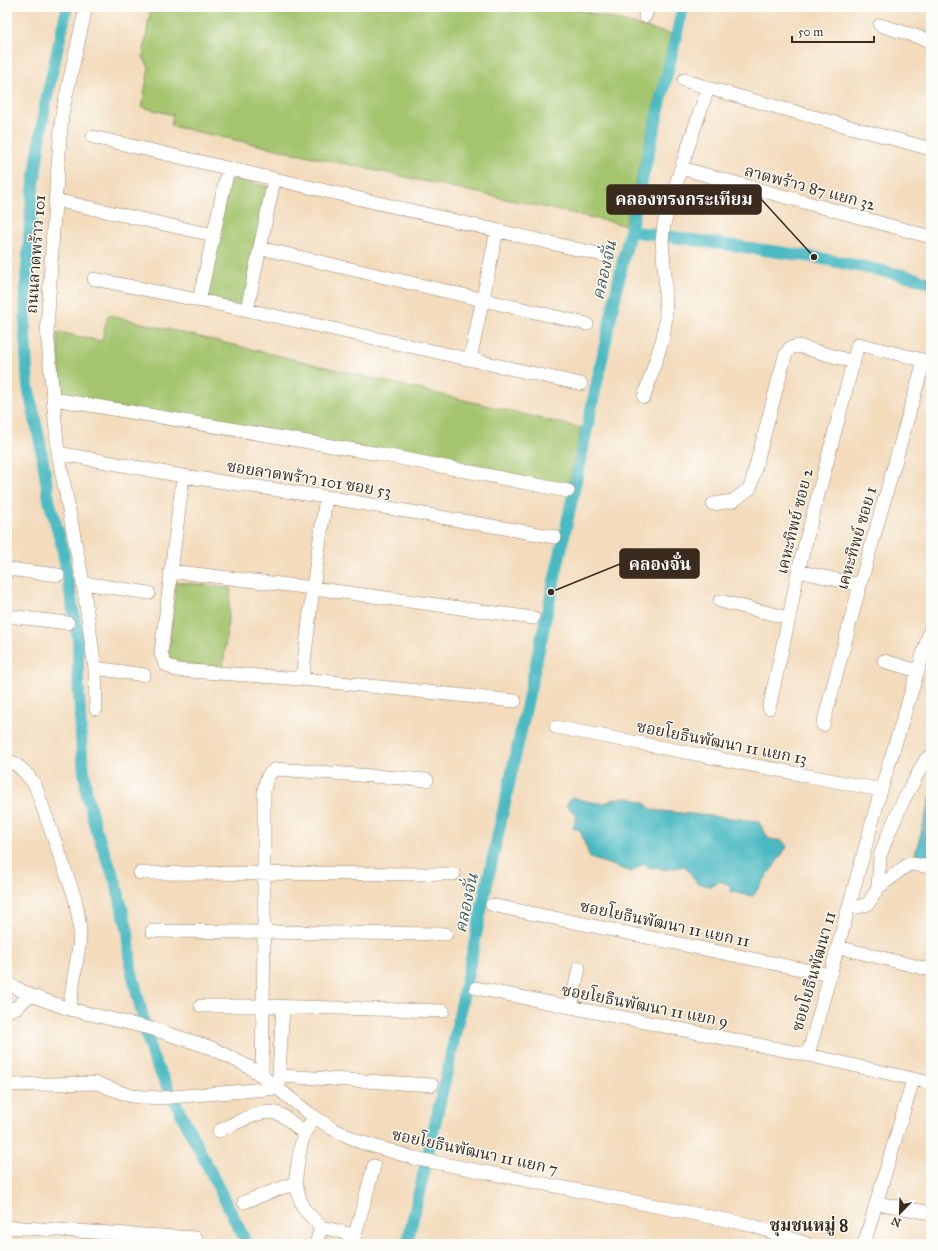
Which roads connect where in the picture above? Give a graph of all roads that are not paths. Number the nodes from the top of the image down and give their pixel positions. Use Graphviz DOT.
graph roads {
  1 [pos="86,7"];
  2 [pos="880,25"];
  3 [pos="931,41"];
  4 [pos="684,80"];
  5 [pos="708,88"];
  6 [pos="93,137"];
  7 [pos="931,149"];
  8 [pos="681,168"];
  9 [pos="228,169"];
  10 [pos="274,180"];
  11 [pos="55,200"];
  12 [pos="497,231"];
  13 [pos="213,235"];
  14 [pos="931,237"];
  15 [pos="260,248"];
  16 [pos="606,256"];
  17 [pos="94,279"];
  18 [pos="199,300"];
  19 [pos="483,300"];
  20 [pos="247,310"];
  21 [pos="587,324"];
  22 [pos="470,360"];
  23 [pos="854,362"];
  24 [pos="928,362"];
  25 [pos="581,384"];
  26 [pos="644,397"];
  27 [pos="54,398"];
  28 [pos="58,453"];
  29 [pos="183,476"];
  30 [pos="568,490"];
  31 [pos="326,497"];
  32 [pos="713,504"];
  33 [pos="555,537"];
  34 [pos="7,569"];
  35 [pos="170,571"];
  36 [pos="798,571"];
  37 [pos="58,575"];
  38 [pos="83,583"];
  39 [pos="860,585"];
  40 [pos="313,588"];
  41 [pos="150,593"];
  42 [pos="720,601"];
  43 [pos="7,616"];
  44 [pos="533,618"];
  45 [pos="789,618"];
  46 [pos="68,623"];
  47 [pos="931,628"];
  48 [pos="884,661"];
  49 [pos="96,668"];
  50 [pos="918,671"];
  51 [pos="144,674"];
  52 [pos="302,679"];
  53 [pos="515,701"];
  54 [pos="768,708"];
  55 [pos="96,709"];
  56 [pos="824,725"];
  57 [pos="556,728"];
  58 [pos="931,756"];
  59 [pos="7,760"];
  60 [pos="427,780"];
  61 [pos="881,790"];
  62 [pos="931,867"];
  63 [pos="140,873"];
  64 [pos="264,873"];
  65 [pos="454,874"];
  66 [pos="878,888"];
  67 [pos="492,905"];
  68 [pos="849,906"];
  69 [pos="152,931"];
  70 [pos="264,932"];
  71 [pos="446,934"];
  72 [pos="838,947"];
  73 [pos="579,968"];
  74 [pos="931,970"];
  75 [pos="830,975"];
  76 [pos="7,983"];
  77 [pos="476,988"];
  78 [pos="30,995"];
  79 [pos="200,1006"];
  80 [pos="263,1006"];
  81 [pos="283,1007"];
  82 [pos="571,1007"];
  83 [pos="69,1009"];
  84 [pos="7,1011"];
  85 [pos="443,1011"];
  86 [pos="808,1055"];
  87 [pos="262,1076"];
  88 [pos="913,1080"];
  89 [pos="279,1082"];
  90 [pos="931,1083"];
  91 [pos="7,1085"];
  92 [pos="432,1085"];
  93 [pos="314,1117"];
  94 [pos="219,1131"];
  95 [pos="304,1134"];
  96 [pos="374,1166"];
  97 [pos="294,1183"];
  98 [pos="244,1202"];
  99 [pos="876,1203"];
  100 [pos="931,1213"];
  101 [pos="7,1227"];
  102 [pos="321,1227"];
  103 [pos="196,1238"];
  104 [pos="353,1240"];
  105 [pos="316,1244"];
  106 [pos="807,1244"];
  107 [pos="864,1244"];
  1 -- 11 [label="street, ถนนลาดพร้าว 101"];
  2 -- 3 [label="street"];
  4 -- 5 [label="street"];
  5 -- 7 [label="street"];
  5 -- 8 [label="street"];
  6 -- 9 [label="street"];
  8 -- 14 [label="street, ลาดพร้าว 87 แยก 32"];
  8 -- 26 [label="street"];
  9 -- 10 [label="street"];
  9 -- 13 [label="street"];
  10 -- 12 [label="street"];
  10 -- 15 [label="street"];
  11 -- 13 [label="street"];
  11 -- 27 [label="street, ถนนลาดพร้าว 101"];
  12 -- 16 [label="street"];
  12 -- 19 [label="street"];
  13 -- 18 [label="street"];
  15 -- 19 [label="street"];
  15 -- 20 [label="street"];
  17 -- 18 [label="street"];
  18 -- 20 [label="street"];
  19 -- 21 [label="street"];
  19 -- 22 [label="street"];
  20 -- 22 [label="street"];
  22 -- 25 [label="street"];
  23 -- 24 [label="street, เคหะทิพย์ ซอย 2"];
  23 -- 32 [label="street"];
  23 -- 36 [label="street, เคหะทิพย์ ซอย 2"];
  24 -- 39 [label="street, เคหะทิพย์ ซอย 1"];
  27 -- 28 [label="street, ถนนลาดพร้าว 101"];
  27 -- 30 [label="street"];
  28 -- 29 [label="street, ซอยลาดพร้าว 101 ซอย 53"];
  28 -- 38 [label="street, ถนนลาดพร้าว 101"];
  29 -- 31 [label="street, ซอยลาดพร้าว 101 ซอย 53"];
  29 -- 35 [label="street"];
  31 -- 33 [label="street, ซอยลาดพร้าว 101 ซอย 53"];
  31 -- 40 [label="street"];
  34 -- 37 [label="street"];
  35 -- 40 [label="street"];
  35 -- 52 [label="street"];
  36 -- 39 [label="street"];
  36 -- 45 [label="street, เคหะทิพย์ ซอย 2"];
  38 -- 41 [label="street"];
  38 -- 49 [label="street, ถนนลาดพร้าว 101"];
  39 -- 56 [label="street, เคหะทิพย์ ซอย 1"];
  40 -- 44 [label="street"];
  40 -- 52 [label="street"];
  42 -- 45 [label="street"];
  43 -- 46 [label="street"];
  45 -- 54 [label="street, เคหะทิพย์ ซอย 2"];
  47 -- 50 [label="street, ซอยโยธินพัฒนา 11"];
  48 -- 50 [label="street"];
  49 -- 51 [label="street"];
  49 -- 55 [label="street, ถนนลาดพร้าว 101"];
  50 -- 61 [label="street, ซอยโยธินพัฒนา 11"];
  52 -- 53 [label="street"];
  57 -- 61 [label="street, ซอยโยธินพัฒนา 11 แยก 13"];
  58 -- 66 [label="street"];
  59 -- 83 [label="street"];
  60 -- 64 [label="street"];
  61 -- 68 [label="street, ซอยโยธินพัฒนา 11"];
  62 -- 66 [label="street"];
  63 -- 64 [label="street"];
  64 -- 65 [label="street"];
  64 -- 70 [label="street"];
  66 -- 68 [label="street"];
  67 -- 75 [label="street, ซอยโยธินพัฒนา 11 แยก 11"];
  68 -- 72 [label="street, ซอยโยธินพัฒนา 11"];
  69 -- 70 [label="street"];
  70 -- 71 [label="street"];
  70 -- 80 [label="street"];
  72 -- 74 [label="street"];
  72 -- 75 [label="street, ซอยโยธินพัฒนา 11"];
  73 -- 82 [label="street"];
  75 -- 86 [label="street, ซอยโยธินพัฒนา 11"];
  76 -- 78 [label="street, ซอยโยธินพัฒนา 11 แยก 7"];
  77 -- 82 [label="street, ซอยโยธินพัฒนา 11 แยก 9"];
  78 -- 83 [label="street, ซอยโยธินพัฒนา 11 แยก 7"];
  78 -- 84 [label="street"];
  79 -- 80 [label="street"];
  80 -- 81 [label="street"];
  80 -- 87 [label="street"];
  81 -- 85 [label="street"];
  81 -- 89 [label="street"];
  82 -- 86 [label="street, ซอยโยธินพัฒนา 11 แยก 9"];
  83 -- 87 [label="street, ซอยโยธินพัฒนา 11 แยก 7"];
  86 -- 88 [label="street, ซอยโยธินพัฒนา 11"];
  87 -- 89 [label="street, ซอยโยธินพัฒนา 11 แยก 7"];
  88 -- 90 [label="street, ซอยโยธินพัฒนา 11"];
  88 -- 99 [label="street"];
  89 -- 91 [label="street"];
  89 -- 92 [label="street"];
  89 -- 93 [label="street, ซอยโยธินพัฒนา 11 แยก 7"];
  93 -- 95 [label="street"];
  93 -- 106 [label="street, ซอยโยธินพัฒนา 11 แยก 7"];
  94 -- 95 [label="street"];
  95 -- 97 [label="street"];
  96 -- 104 [label="street"];
  97 -- 98 [label="street"];
  97 -- 102 [label="street"];
  99 -- 100 [label="street"];
  99 -- 107 [label="street"];
  101 -- 103 [label="street"];
  102 -- 104 [label="street"];
  102 -- 105 [label="street"];
}
